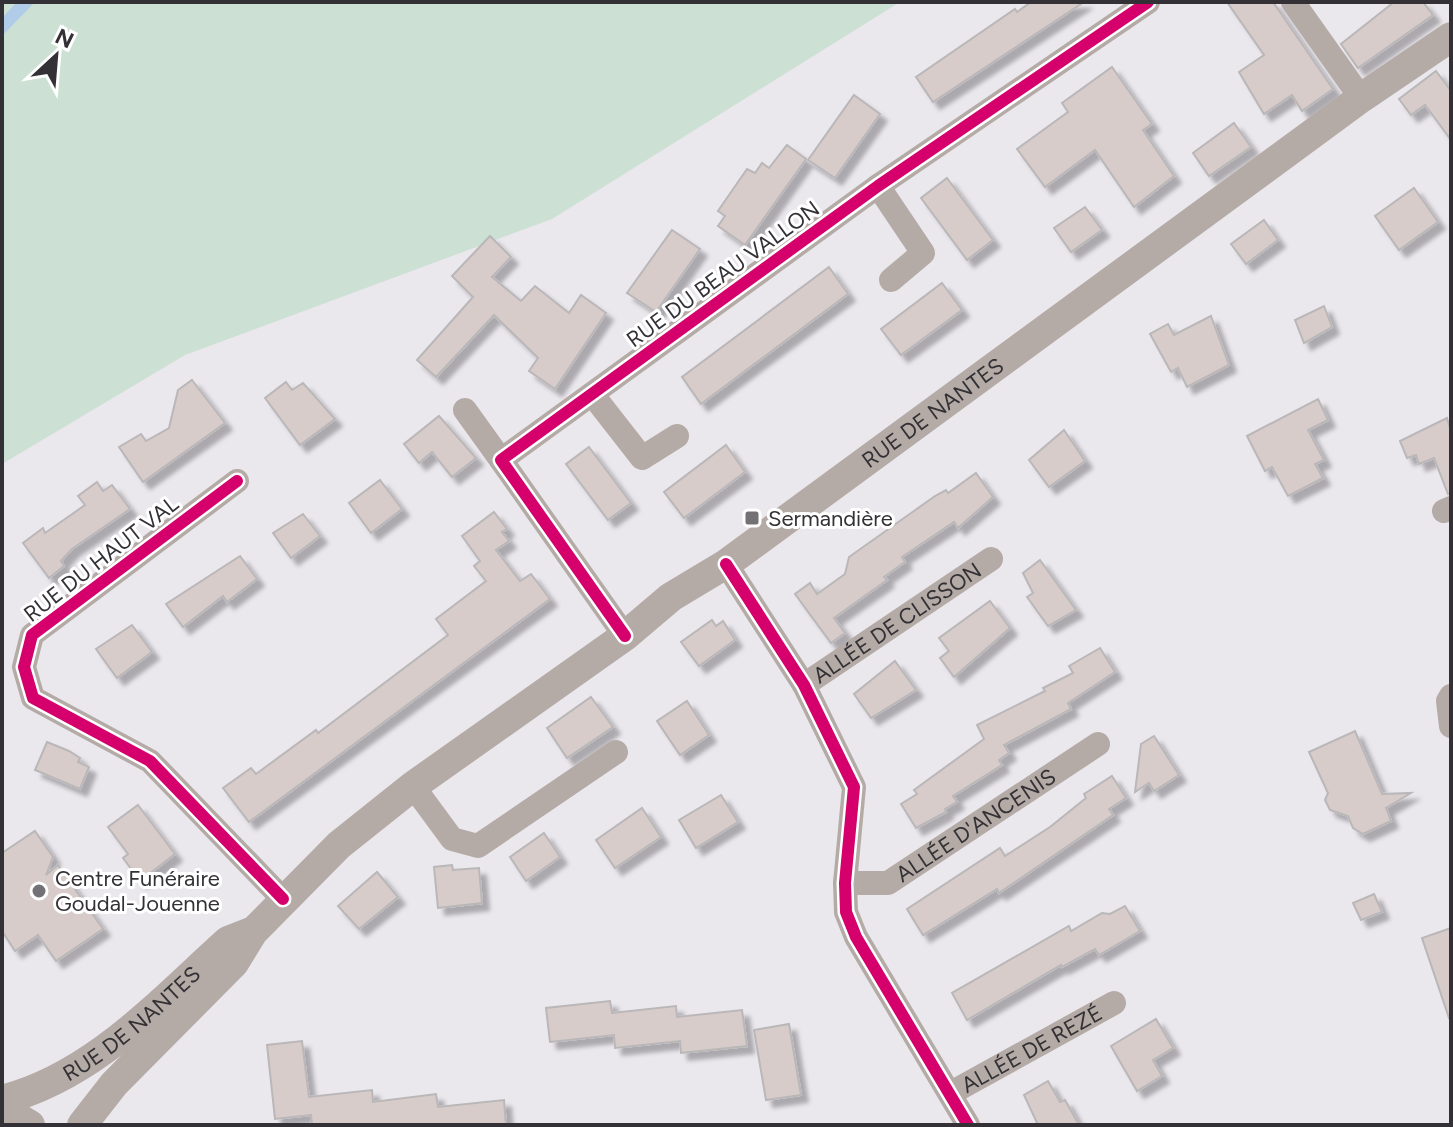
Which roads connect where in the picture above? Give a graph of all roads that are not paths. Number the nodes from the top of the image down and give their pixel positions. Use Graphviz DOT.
graph roads {
  1 [pos="1148,2"];
  2 [pos="1293,2"];
  3 [pos="1451,37"];
  4 [pos="1361,98"];
  5 [pos="878,186"];
  6 [pos="891,280"];
  7 [pos="592,394"];
  8 [pos="465,410"];
  9 [pos="677,436"];
  10 [pos="501,460"];
  11 [pos="237,481"];
  12 [pos="991,559"];
  13 [pos="726,564"];
  14 [pos="625,636"];
  15 [pos="804,685"];
  16 [pos="1451,696"];
  17 [pos="1451,726"];
  18 [pos="1098,744"];
  19 [pos="616,752"];
  20 [pos="413,786"];
  21 [pos="845,883"];
  22 [pos="283,899"];
  23 [pos="253,932"];
  24 [pos="1114,1003"];
  25 [pos="951,1093"];
  26 [pos="2,1100"];
  27 [pos="2,1108"];
  28 [pos="30,1125"];
  29 [pos="82,1125"];
  30 [pos="968,1125"];
  1 -- 5 [label="street, RUE DU BEAU VALLON"];
  2 -- 4 [label="street"];
  3 -- 4 [label="main road, RUE DE NANTES"];
  4 -- 13 [label="main road, RUE DE NANTES"];
  5 -- 6 [label="street"];
  5 -- 7 [label="street, RUE DU BEAU VALLON"];
  7 -- 9 [label="street"];
  7 -- 10 [label="street, RUE DU BEAU VALLON"];
  8 -- 10 [label="street"];
  10 -- 14 [label="street"];
  11 -- 22 [label="street, RUE DU HAUT VAL"];
  12 -- 15 [label="street, ALLÉE DE CLISSON"];
  13 -- 14 [label="main road, RUE DE NANTES"];
  13 -- 15 [label="street"];
  14 -- 20 [label="main road, RUE DE NANTES"];
  15 -- 21 [label="street"];
  16 -- 17 [label="street"];
  18 -- 21 [label="street, ALLÉE D'ANCENIS"];
  19 -- 20 [label="street"];
  20 -- 22 [label="main road, RUE DE NANTES"];
  21 -- 25 [label="street"];
  22 -- 23 [label="main road, RUE DE NANTES"];
  23 -- 26 [label="main road, RUE DE NANTES"];
  23 -- 29 [label="main road, RUE DE NANTES"];
  24 -- 25 [label="street, ALLÉE DE REZÉ"];
  25 -- 30 [label="street"];
  27 -- 28 [label="main road"];
}
